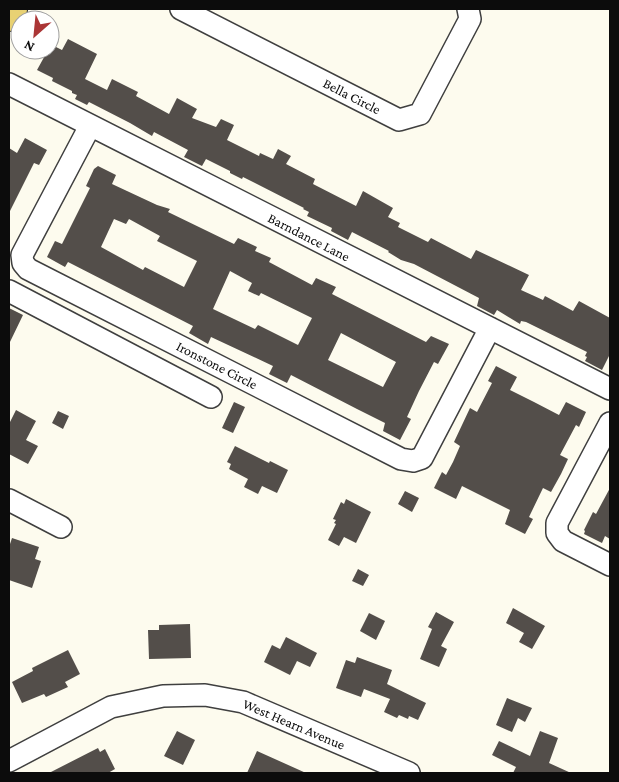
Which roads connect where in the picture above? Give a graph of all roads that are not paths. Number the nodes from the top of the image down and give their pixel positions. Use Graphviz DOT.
graph roads {
  1 [pos="13,9"];
  2 [pos="182,9"];
  3 [pos="468,9"];
  4 [pos="9,17"];
  5 [pos="9,84"];
  6 [pos="90,126"];
  7 [pos="9,291"];
  8 [pos="490,328"];
  9 [pos="610,389"];
  10 [pos="211,397"];
  11 [pos="610,423"];
  12 [pos="9,500"];
  13 [pos="61,526"];
  14 [pos="610,565"];
  15 [pos="9,761"];
  16 [pos="409,773"];
  1 -- 4 [label="main road"];
  2 -- 3 [label="street, Bella Circle"];
  5 -- 6 [label="street, Barndance Lane"];
  6 -- 8 [label="street, Barndance Lane"];
  6 -- 8 [label="street, Ironstone Circle"];
  7 -- 10 [label="street"];
  8 -- 9 [label="street, Barndance Lane"];
  11 -- 14 [label="street"];
  12 -- 13 [label="street"];
  15 -- 16 [label="street, West Hearn Avenue"];
}
